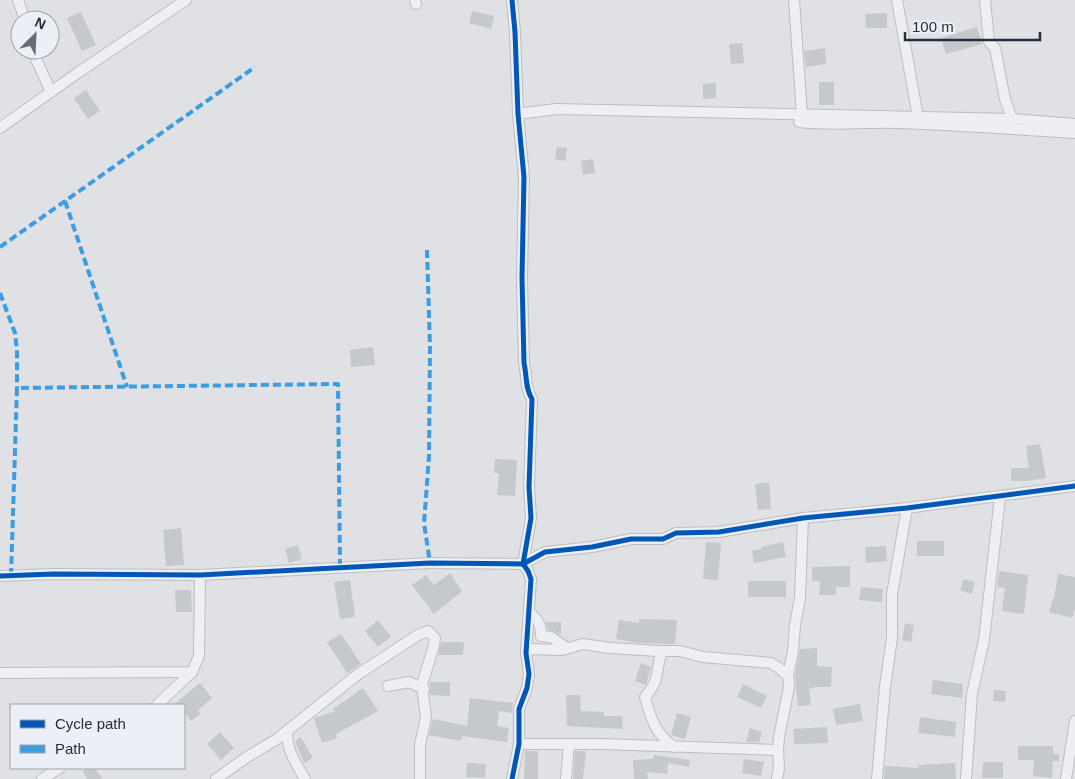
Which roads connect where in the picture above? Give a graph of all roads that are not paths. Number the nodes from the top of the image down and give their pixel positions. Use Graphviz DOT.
graph roads {
  1 [pos="186,0"];
  2 [pos="512,0"];
  3 [pos="794,0"];
  4 [pos="897,0"];
  5 [pos="985,0"];
  6 [pos="37,60"];
  7 [pos="996,75"];
  8 [pos="51,92"];
  9 [pos="518,114"];
  10 [pos="918,117"];
  11 [pos="800,118"];
  12 [pos="1012,124"];
  13 [pos="1075,124"];
  14 [pos="0,128"];
  15 [pos="1075,133"];
  16 [pos="1075,486"];
  17 [pos="1000,496"];
  18 [pos="907,508"];
  19 [pos="803,518"];
  20 [pos="523,564"];
  21 [pos="200,575"];
  22 [pos="0,576"];
  23 [pos="529,612"];
  24 [pos="567,648"];
  25 [pos="662,651"];
  26 [pos="526,653"];
  27 [pos="192,672"];
  28 [pos="0,673"];
  29 [pos="788,676"];
  30 [pos="388,686"];
  31 [pos="424,689"];
  32 [pos="158,704"];
  33 [pos="1075,721"];
  34 [pos="288,730"];
  35 [pos="519,744"];
  36 [pos="569,744"];
  37 [pos="674,747"];
  38 [pos="778,750"];
  39 [pos="58,769"];
  40 [pos="42,779"];
  41 [pos="216,779"];
  42 [pos="305,779"];
  43 [pos="420,779"];
  44 [pos="512,779"];
  45 [pos="566,779"];
  46 [pos="776,779"];
  47 [pos="877,779"];
  48 [pos="966,779"];
  49 [pos="1066,779"];
  1 -- 8 [label="street"];
  2 -- 9 [label="street"];
  3 -- 11 [label="street"];
  4 -- 10 [label="street"];
  5 -- 12 [label="street"];
  6 -- 8 [label="street"];
  7 -- 12 [label="street"];
  8 -- 14 [label="street"];
  9 -- 11 [label="street"];
  9 -- 20 [label="street"];
  10 -- 11 [label="street"];
  10 -- 12 [label="street"];
  11 -- 12 [label="street"];
  12 -- 13 [label="street"];
  12 -- 15 [label="street"];
  16 -- 17 [label="street"];
  17 -- 18 [label="street"];
  17 -- 48 [label="street"];
  18 -- 19 [label="street"];
  18 -- 47 [label="street"];
  19 -- 20 [label="street"];
  19 -- 29 [label="street"];
  20 -- 21 [label="street"];
  20 -- 23 [label="street"];
  21 -- 22 [label="street"];
  21 -- 27 [label="street"];
  23 -- 24 [label="street"];
  23 -- 26 [label="street"];
  24 -- 25 [label="street"];
  24 -- 26 [label="street"];
  25 -- 29 [label="street"];
  25 -- 37 [label="street"];
  26 -- 35 [label="street"];
  27 -- 28 [label="street"];
  27 -- 32 [label="street"];
  29 -- 38 [label="street"];
  30 -- 31 [label="street"];
  31 -- 34 [label="street"];
  31 -- 43 [label="street"];
  33 -- 49 [label="street"];
  34 -- 41 [label="street"];
  34 -- 42 [label="street"];
  35 -- 36 [label="street"];
  35 -- 44 [label="street"];
  36 -- 37 [label="street"];
  36 -- 45 [label="street"];
  37 -- 38 [label="street"];
  38 -- 46 [label="street"];
  39 -- 40 [label="street"];
}
